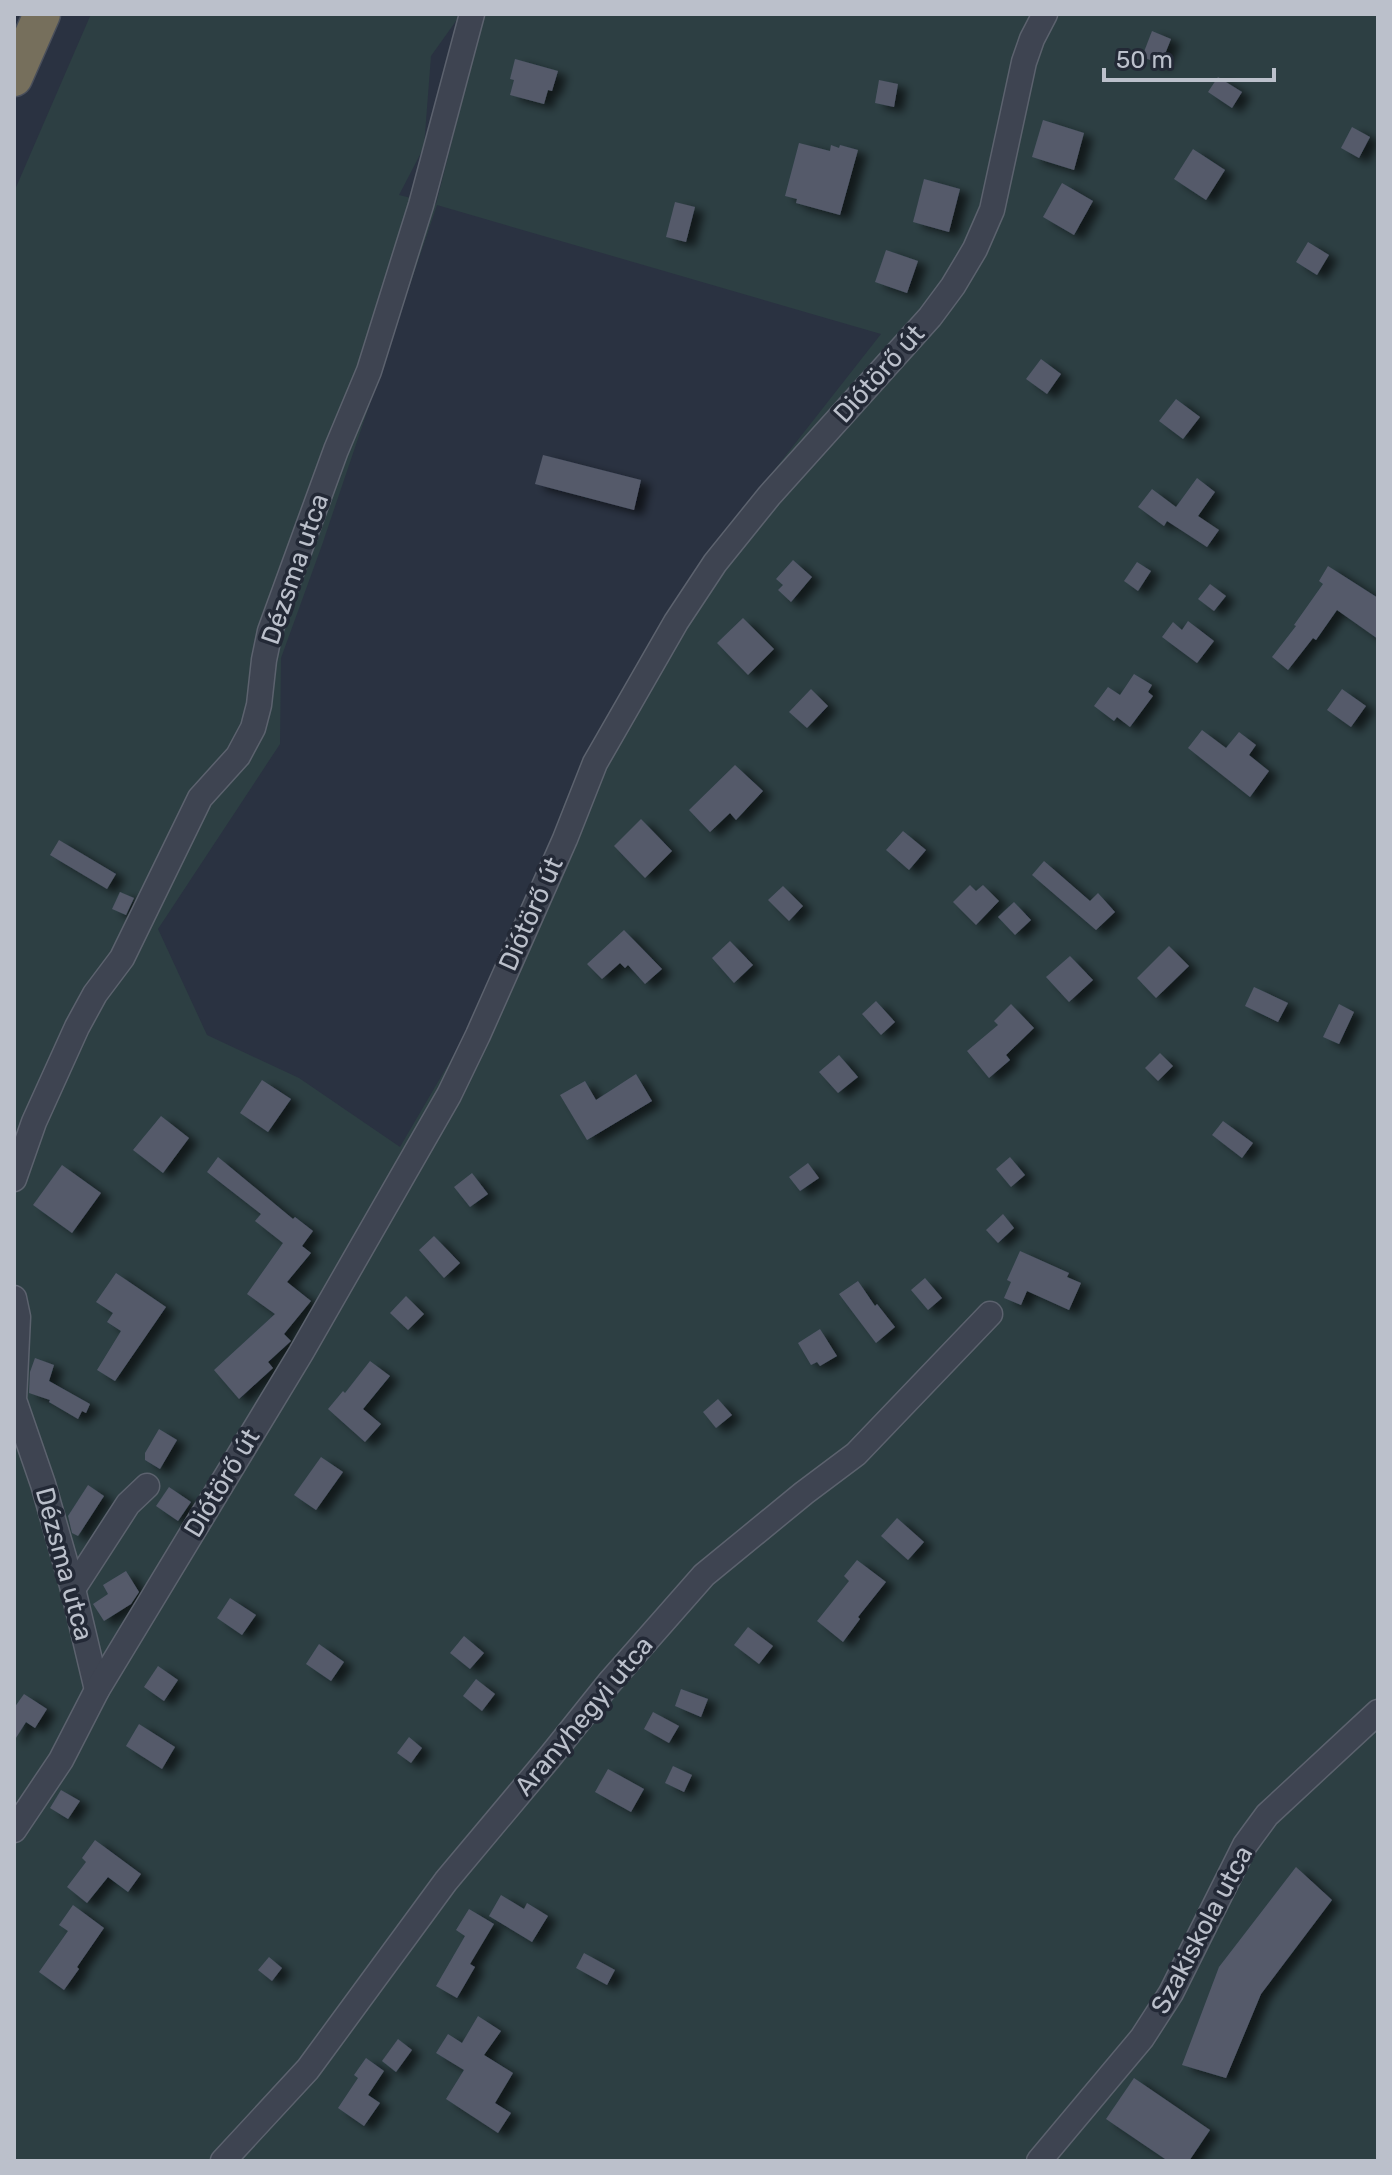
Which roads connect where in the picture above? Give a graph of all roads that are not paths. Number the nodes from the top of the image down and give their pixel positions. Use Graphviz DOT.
graph roads {
  1 [pos="42,14"];
  2 [pos="50,14"];
  3 [pos="472,14"];
  4 [pos="1045,14"];
  5 [pos="21,63"];
  6 [pos="14,1179"];
  7 [pos="14,1298"];
  8 [pos="990,1314"];
  9 [pos="147,1486"];
  10 [pos="73,1589"];
  11 [pos="97,1690"];
  12 [pos="1378,1712"];
  13 [pos="14,1830"];
  14 [pos="223,2161"];
  15 [pos="1039,2161"];
  1 -- 5 [label="highway"];
  2 -- 5 [label="highway"];
  3 -- 6 [label="street, Dézsma utca"];
  4 -- 11 [label="street, Diótörő út"];
  7 -- 10 [label="street, Dézsma utca"];
  8 -- 14 [label="street, Aranyhegyi utca"];
  9 -- 10 [label="street"];
  10 -- 11 [label="street, Dézsma utca"];
  11 -- 13 [label="street, Diótörő út"];
  12 -- 15 [label="street, Szakiskola utca"];
}
